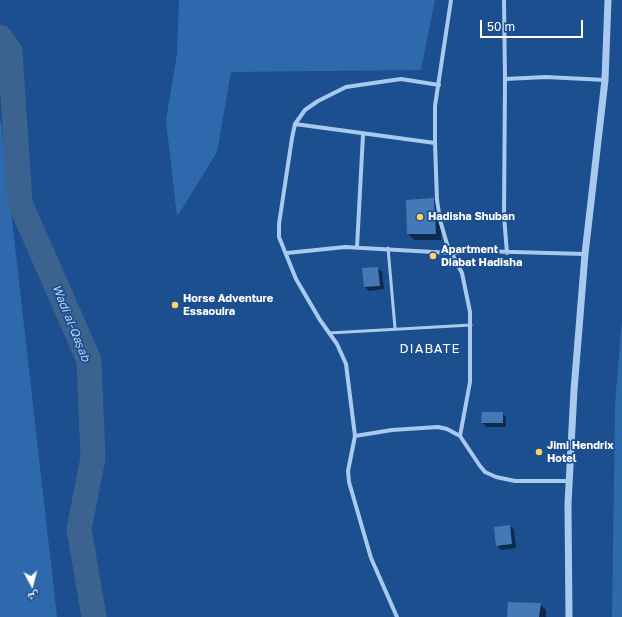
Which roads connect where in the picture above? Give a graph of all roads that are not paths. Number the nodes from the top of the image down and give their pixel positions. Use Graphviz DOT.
graph roads {
  1 [pos="451,0"];
  2 [pos="504,0"];
  3 [pos="608,0"];
  4 [pos="505,79"];
  5 [pos="605,80"];
  6 [pos="438,85"];
  7 [pos="295,124"];
  8 [pos="363,135"];
  9 [pos="435,144"];
  10 [pos="357,247"];
  11 [pos="388,248"];
  12 [pos="287,253"];
  13 [pos="451,253"];
  14 [pos="507,253"];
  15 [pos="585,254"];
  16 [pos="471,325"];
  17 [pos="395,328"];
  18 [pos="329,333"];
  19 [pos="355,436"];
  20 [pos="460,436"];
  21 [pos="569,481"];
  22 [pos="397,617"];
  23 [pos="569,617"];
  1 -- 6 [label="street"];
  2 -- 4 [label="street"];
  3 -- 5 [label="street"];
  4 -- 5 [label="street"];
  4 -- 14 [label="street"];
  5 -- 15 [label="street"];
  6 -- 7 [label="street"];
  6 -- 9 [label="street"];
  7 -- 8 [label="street"];
  7 -- 12 [label="street"];
  8 -- 9 [label="street"];
  8 -- 10 [label="street"];
  9 -- 13 [label="street"];
  10 -- 11 [label="street"];
  10 -- 12 [label="street"];
  11 -- 13 [label="street"];
  11 -- 17 [label="lane"];
  12 -- 18 [label="street"];
  13 -- 14 [label="street"];
  13 -- 16 [label="street"];
  14 -- 15 [label="street"];
  15 -- 21 [label="street"];
  16 -- 17 [label="lane"];
  16 -- 20 [label="street"];
  17 -- 18 [label="lane"];
  18 -- 19 [label="street"];
  19 -- 20 [label="street"];
  19 -- 22 [label="street"];
  20 -- 21 [label="street"];
  21 -- 23 [label="street"];
}
